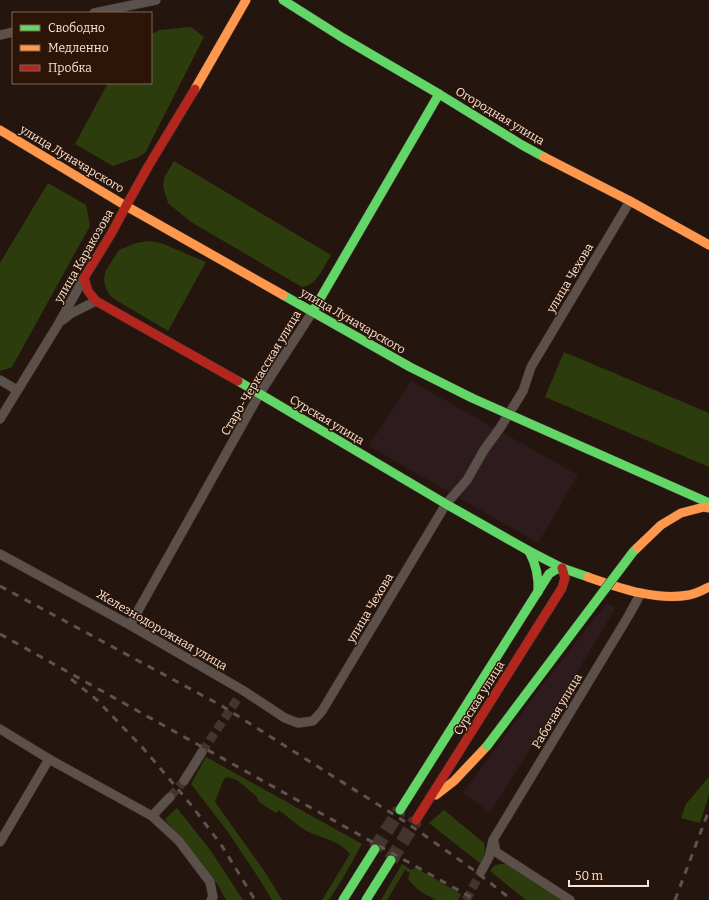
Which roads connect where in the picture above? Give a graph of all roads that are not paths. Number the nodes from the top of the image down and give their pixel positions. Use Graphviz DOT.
graph roads {
  1 [pos="156,0"];
  2 [pos="246,0"];
  3 [pos="283,0"];
  4 [pos="99,12"];
  5 [pos="12,32"];
  6 [pos="0,35"];
  7 [pos="439,94"];
  8 [pos="0,130"];
  9 [pos="630,201"];
  10 [pos="126,206"];
  11 [pos="709,245"];
  12 [pos="84,278"];
  13 [pos="96,301"];
  14 [pos="313,311"];
  15 [pos="59,323"];
  16 [pos="0,380"];
  17 [pos="17,390"];
  18 [pos="260,393"];
  19 [pos="0,420"];
  20 [pos="709,503"];
  21 [pos="446,504"];
  22 [pos="709,508"];
  23 [pos="529,551"];
  24 [pos="0,554"];
  25 [pos="562,568"];
  26 [pos="585,575"];
  27 [pos="709,587"];
  28 [pos="562,588"];
  29 [pos="538,592"];
  30 [pos="640,594"];
  31 [pos="130,625"];
  32 [pos="244,690"];
  33 [pos="238,698"];
  34 [pos="313,721"];
  35 [pos="0,729"];
  36 [pos="202,752"];
  37 [pos="49,759"];
  38 [pos="184,781"];
  39 [pos="170,797"];
  40 [pos="428,801"];
  41 [pos="400,810"];
  42 [pos="152,816"];
  43 [pos="416,820"];
  44 [pos="493,840"];
  45 [pos="0,842"];
  46 [pos="375,849"];
  47 [pos="392,860"];
  48 [pos="481,872"];
  49 [pos="212,898"];
  50 [pos="343,900"];
  51 [pos="366,900"];
  52 [pos="570,900"];
  1 -- 4 [label="street"];
  2 -- 10 [label="main road, улица Каракозова"];
  3 -- 7 [label="main road, Огородная улица"];
  5 -- 6 [label="street"];
  7 -- 9 [label="main road, Огородная улица"];
  7 -- 14 [label="main road, Старо-Черкасская улица"];
  8 -- 10 [label="main road, улица Луначарского"];
  9 -- 11 [label="main road, Огородная улица"];
  9 -- 21 [label="street, улица Чехова"];
  10 -- 12 [label="main road, улица Каракозова"];
  10 -- 14 [label="main road, улица Луначарского"];
  12 -- 13 [label="main road, Сурская улица"];
  12 -- 15 [label="street, улица Каракозова"];
  13 -- 15 [label="street"];
  13 -- 18 [label="main road, Сурская улица"];
  14 -- 18 [label="street, Старо-Черкасская улица"];
  14 -- 20 [label="main road, улица Луначарского, bridge"];
  15 -- 17 [label="street, улица Каракозова"];
  16 -- 17 [label="street"];
  17 -- 19 [label="street, улица Каракозова"];
  18 -- 21 [label="main road, Сурская улица"];
  18 -- 31 [label="street, Старо-Черкасская улица"];
  21 -- 23 [label="main road, Сурская улица"];
  21 -- 34 [label="street, улица Чехова"];
  22 -- 40 [label="main road, bridge"];
  23 -- 25 [label="main road, Сурская улица"];
  23 -- 29 [label="main road"];
  24 -- 31 [label="street, Железнодорожная улица"];
  25 -- 26 [label="main road, Сурская улица"];
  25 -- 28 [label="main road, Сурская улица"];
  25 -- 29 [label="main road, Сурская улица"];
  26 -- 28 [label="main road, Сурская улица"];
  26 -- 30 [label="main road, Сурская улица"];
  27 -- 30 [label="main road, Сурская улица"];
  28 -- 40 [label="main road, Сурская улица"];
  29 -- 41 [label="main road, Сурская улица"];
  30 -- 44 [label="street, Рабочая улица"];
  31 -- 32 [label="street, Железнодорожная улица"];
  32 -- 33 [label="street"];
  32 -- 34 [label="street, Железнодорожная улица"];
  35 -- 37 [label="street"];
  36 -- 38 [label="street"];
  37 -- 42 [label="street"];
  37 -- 45 [label="street"];
  39 -- 42 [label="street"];
  40 -- 43 [label="main road, Сурская улица"];
  42 -- 49 [label="street"];
  44 -- 48 [label="street, Рабочая улица"];
  44 -- 52 [label="street"];
  46 -- 50 [label="main road"];
  47 -- 51 [label="main road"];
}
